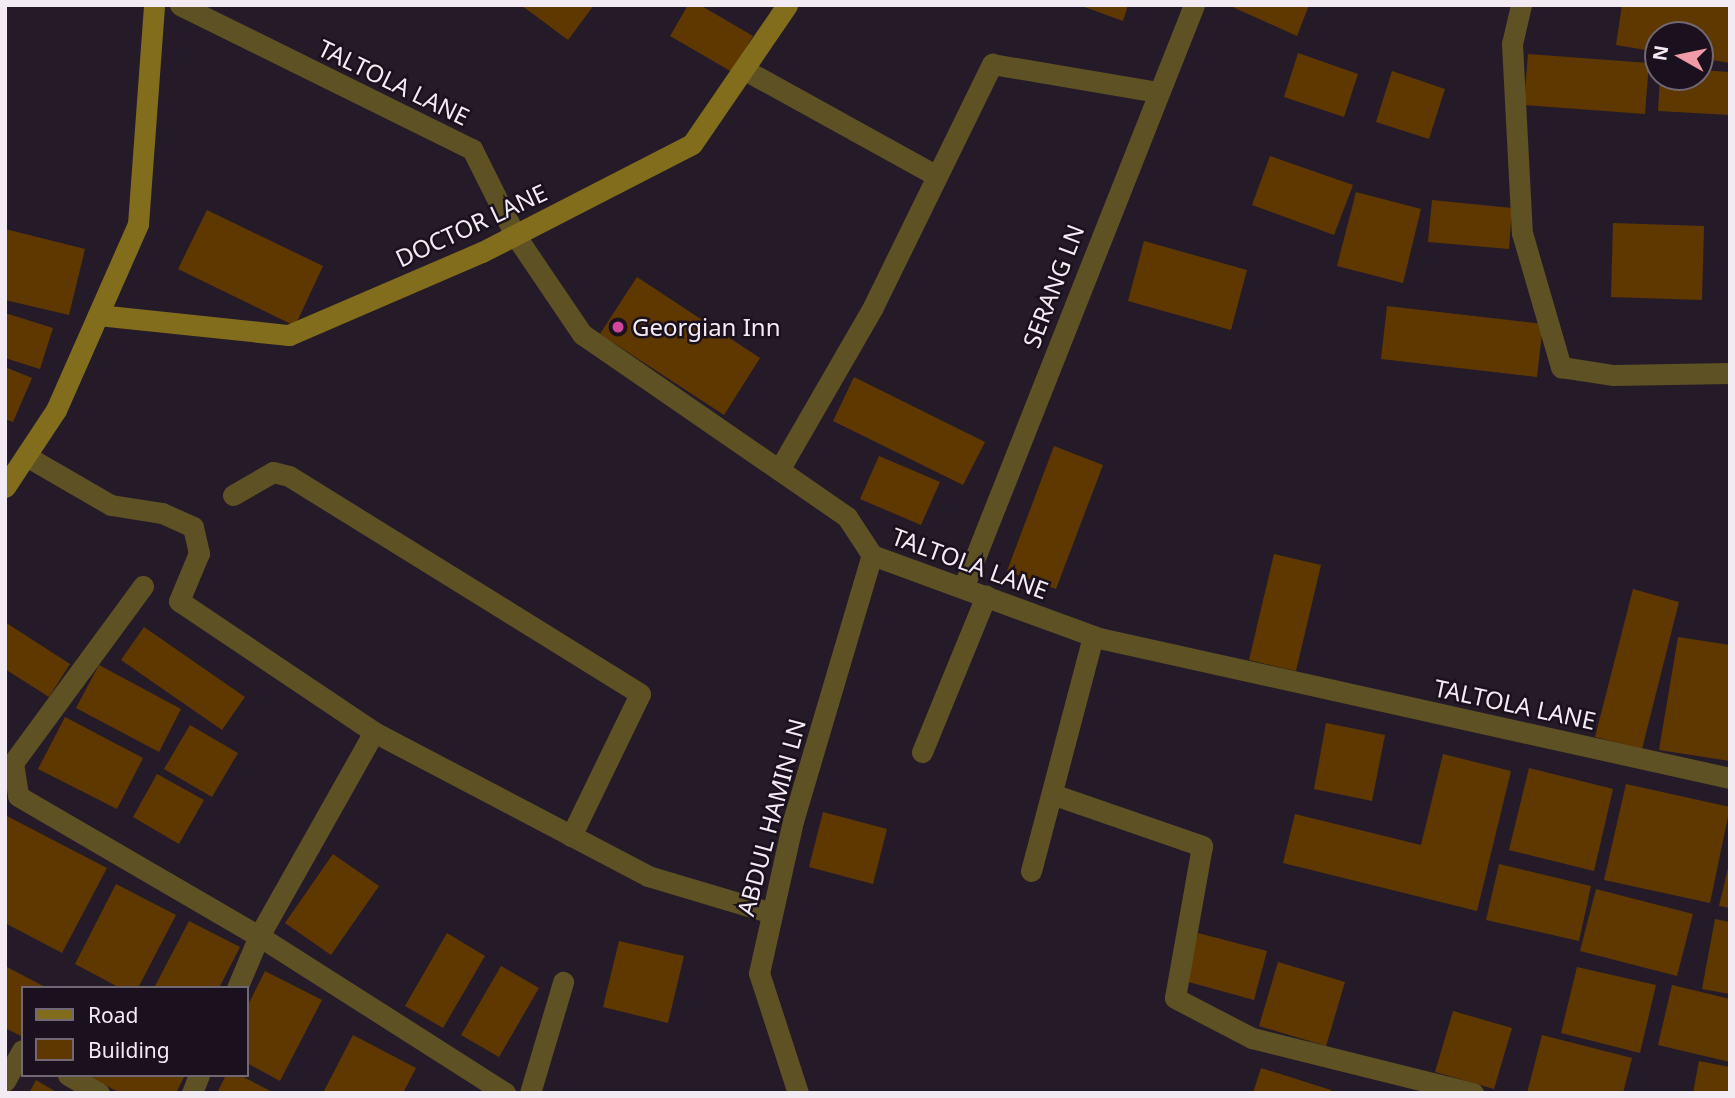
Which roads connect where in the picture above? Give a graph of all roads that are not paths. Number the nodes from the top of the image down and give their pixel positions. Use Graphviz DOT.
graph roads {
  1 [pos="154,5"];
  2 [pos="180,5"];
  3 [pos="787,5"];
  4 [pos="1194,5"];
  5 [pos="1521,5"];
  6 [pos="744,70"];
  7 [pos="1157,92"];
  8 [pos="937,176"];
  9 [pos="514,235"];
  10 [pos="98,315"];
  11 [pos="1730,373"];
  12 [pos="26,456"];
  13 [pos="779,470"];
  14 [pos="5,487"];
  15 [pos="233,495"];
  16 [pos="872,555"];
  17 [pos="143,586"];
  18 [pos="963,588"];
  19 [pos="986,596"];
  20 [pos="1093,636"];
  21 [pos="374,732"];
  22 [pos="922,752"];
  23 [pos="1730,778"];
  24 [pos="1052,794"];
  25 [pos="572,835"];
  26 [pos="1031,871"];
  27 [pos="772,913"];
  28 [pos="259,936"];
  29 [pos="563,982"];
  30 [pos="238,986"];
  31 [pos="5,1040"];
  32 [pos="21,1049"];
  33 [pos="21,1052"];
  34 [pos="71,1077"];
  35 [pos="5,1081"];
  36 [pos="99,1093"];
  37 [pos="505,1093"];
  38 [pos="530,1093"];
  39 [pos="798,1093"];
  40 [pos="1473,1093"];
  1 -- 10 [label="street"];
  2 -- 9 [label="street, TALTOLA LANE"];
  3 -- 6 [label="street, DOCTOR LANE"];
  4 -- 7 [label="street, SERANG LN"];
  5 -- 11 [label="street"];
  6 -- 8 [label="street"];
  6 -- 9 [label="street, DOCTOR LANE"];
  7 -- 8 [label="street"];
  7 -- 18 [label="street, SERANG LN"];
  8 -- 13 [label="street"];
  9 -- 10 [label="street, DOCTOR LANE"];
  9 -- 13 [label="street, TALTOLA LANE"];
  10 -- 12 [label="street"];
  12 -- 14 [label="street"];
  12 -- 21 [label="street"];
  13 -- 16 [label="street, TALTOLA LANE"];
  15 -- 25 [label="street"];
  16 -- 18 [label="street, TALTOLA LANE"];
  16 -- 27 [label="street, ABDUL HAMIN LN"];
  17 -- 28 [label="street"];
  18 -- 19 [label="street, TALTOLA LANE"];
  19 -- 20 [label="street, TALTOLA LANE"];
  19 -- 22 [label="street"];
  20 -- 23 [label="street, TALTOLA LANE"];
  20 -- 24 [label="street"];
  21 -- 25 [label="street"];
  21 -- 28 [label="street"];
  24 -- 26 [label="street"];
  24 -- 40 [label="street"];
  25 -- 27 [label="street"];
  27 -- 39 [label="street, ABDUL HAMIN LN"];
  28 -- 30 [label="street"];
  28 -- 37 [label="street"];
  29 -- 38 [label="street"];
  31 -- 32 [label="street"];
  33 -- 35 [label="street"];
  34 -- 36 [label="street"];
}
